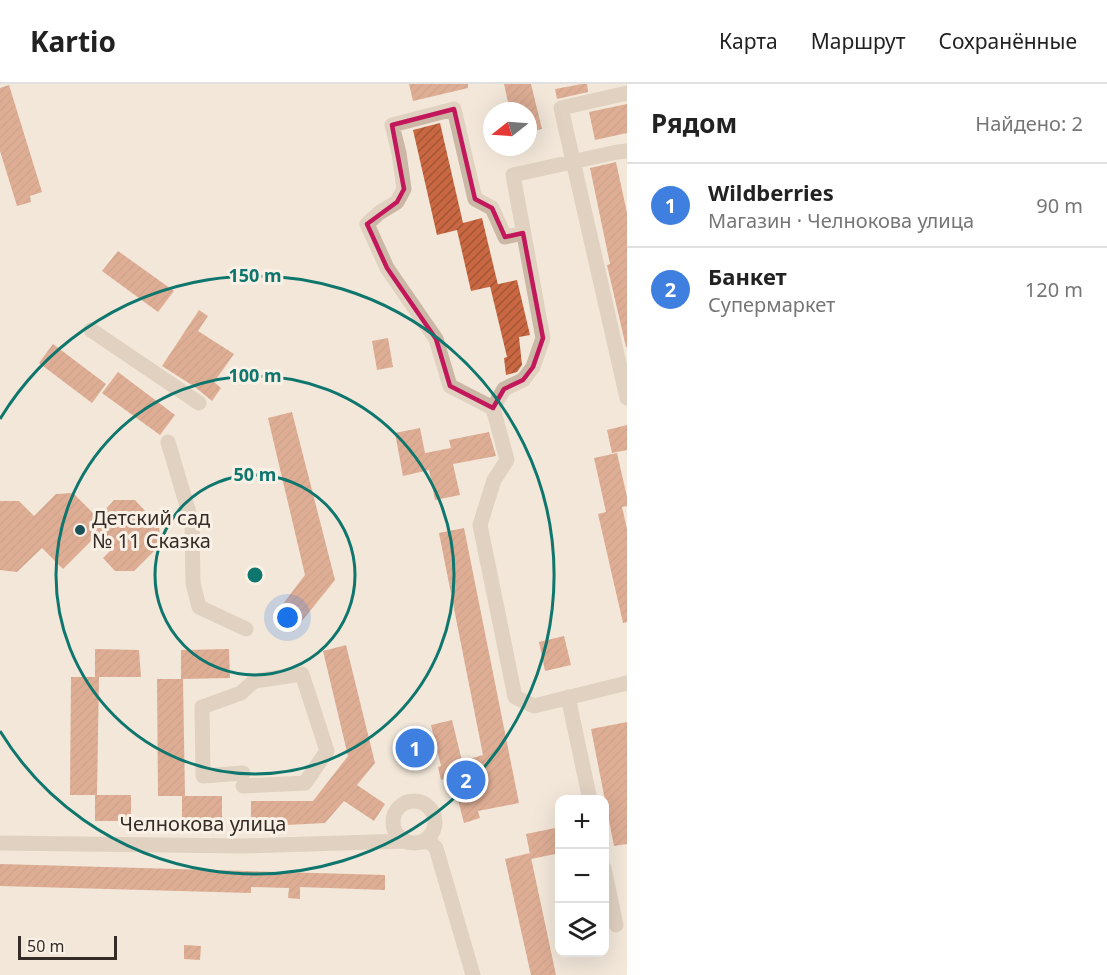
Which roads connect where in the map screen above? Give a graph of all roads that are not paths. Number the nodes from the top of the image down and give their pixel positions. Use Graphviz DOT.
graph roads {
  1 [pos="627,93"];
  2 [pos="627,151"];
  3 [pos="573,161"];
  4 [pos="524,233"];
  5 [pos="91,330"];
  6 [pos="627,398"];
  7 [pos="199,403"];
  8 [pos="493,408"];
  9 [pos="168,442"];
  10 [pos="246,629"];
  11 [pos="627,683"];
  12 [pos="568,697"];
  13 [pos="243,780"];
  14 [pos="589,795"];
  15 [pos="0,843"];
  16 [pos="609,892"];
  17 [pos="616,925"];
  18 [pos="474,975"];
  1 -- 3 [label="street"];
  2 -- 3 [label="street"];
  3 -- 4 [label="street"];
  3 -- 6 [label="street"];
  4 -- 8 [label="street"];
  4 -- 8 [label="street"];
  5 -- 7 [label="street"];
  8 -- 12 [label="street"];
  9 -- 10 [label="street"];
  11 -- 12 [label="street"];
  12 -- 14 [label="street"];
  13 -- 13 [label="street"];
  15 -- 18 [label="street, Челнокова улица"];
  16 -- 17 [label="street"];
}
